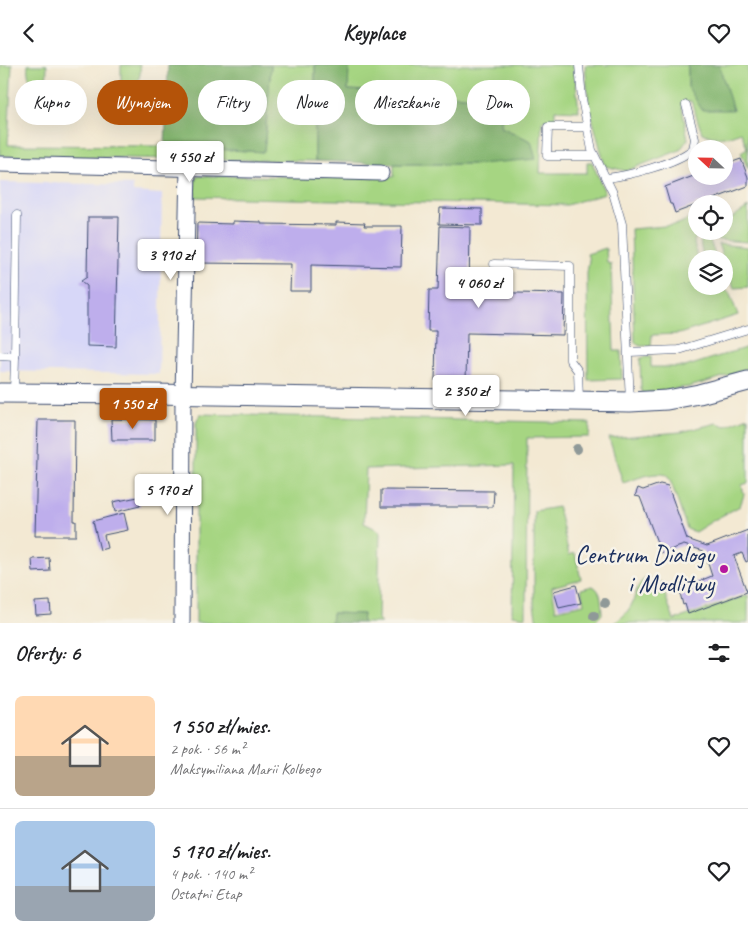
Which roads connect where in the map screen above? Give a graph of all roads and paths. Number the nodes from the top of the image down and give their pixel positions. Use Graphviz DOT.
graph roads {
  1 [pos="579,65"];
  2 [pos="686,105"];
  3 [pos="587,127"];
  4 [pos="594,156"];
  5 [pos="0,164"];
  6 [pos="188,168"];
  7 [pos="381,173"];
  8 [pos="606,178"];
  9 [pos="17,215"];
  10 [pos="494,264"];
  11 [pos="748,329"];
  12 [pos="629,352"];
  13 [pos="0,356"];
  14 [pos="15,357"];
  15 [pos="746,381"];
  16 [pos="7,393"];
  17 [pos="183,395"];
  18 [pos="579,402"];
  19 [pos="630,403"];
  20 [pos="182,623"];
  1 -- 3 [label="lane"];
  2 -- 8 [label="lane"];
  3 -- 4 [label="lane"];
  3 -- 4 [label="lane"];
  4 -- 8 [label="lane"];
  5 -- 6 [label="street"];
  6 -- 7 [label="street"];
  6 -- 17 [label="street"];
  8 -- 12 [label="lane"];
  9 -- 14 [label="lane"];
  10 -- 18 [label="lane"];
  11 -- 12 [label="lane"];
  12 -- 19 [label="lane"];
  13 -- 14 [label="lane"];
  14 -- 16 [label="lane"];
  15 -- 19 [label="street"];
  16 -- 17 [label="street"];
  17 -- 18 [label="street"];
  17 -- 20 [label="street"];
  18 -- 19 [label="street"];
}
